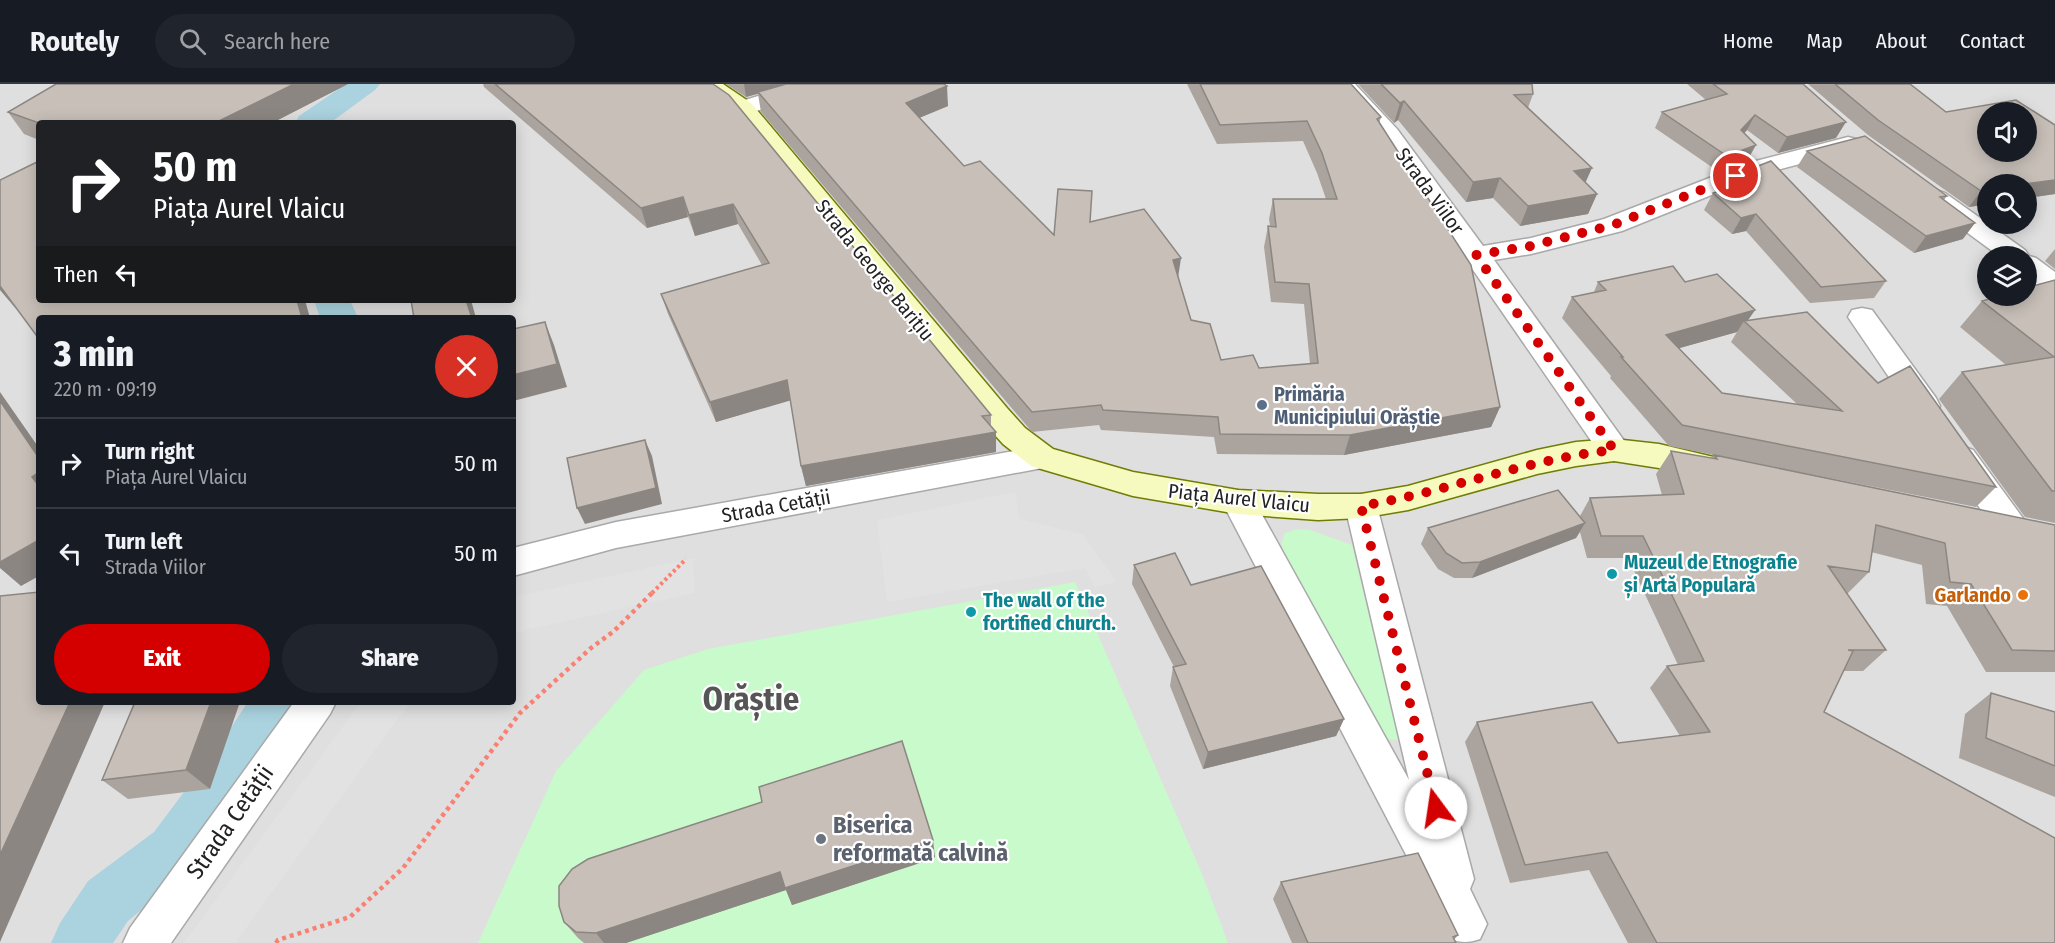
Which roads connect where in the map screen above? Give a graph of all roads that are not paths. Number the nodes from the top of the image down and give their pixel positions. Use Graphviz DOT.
graph roads {
  1 [pos="708,84"];
  2 [pos="822,84"];
  3 [pos="1343,84"];
  4 [pos="743,108"];
  5 [pos="1856,139"];
  6 [pos="1914,182"];
  7 [pos="2002,246"];
  8 [pos="1476,255"];
  9 [pos="2037,272"];
  10 [pos="2055,285"];
  11 [pos="1862,317"];
  12 [pos="1614,450"];
  13 [pos="1042,458"];
  14 [pos="1739,473"];
  15 [pos="1238,502"];
  16 [pos="1361,506"];
  17 [pos="1967,520"];
  18 [pos="2026,533"];
  19 [pos="516,561"];
  20 [pos="315,705"];
  21 [pos="1469,934"];
  22 [pos="145,943"];
  1 -- 4 [label="main road, Strada George Barițiu"];
  2 -- 4 [label="street"];
  3 -- 8 [label="street, Strada Viilor"];
  4 -- 13 [label="main road, Strada George Barițiu"];
  5 -- 8 [label="street"];
  6 -- 7 [label="street"];
  8 -- 12 [label="street, Strada Viilor"];
  9 -- 10 [label="street"];
  11 -- 18 [label="street"];
  12 -- 14 [label="main road, Piața Aurel Vlaicu"];
  12 -- 16 [label="main road, Piața Aurel Vlaicu"];
  13 -- 15 [label="main road, Piața Aurel Vlaicu"];
  13 -- 19 [label="street, Strada Cetății"];
  15 -- 16 [label="main road, Piața Aurel Vlaicu"];
  15 -- 21 [label="street"];
  16 -- 21 [label="street"];
  17 -- 18 [label="main road"];
  20 -- 22 [label="street, Strada Cetății"];
}
